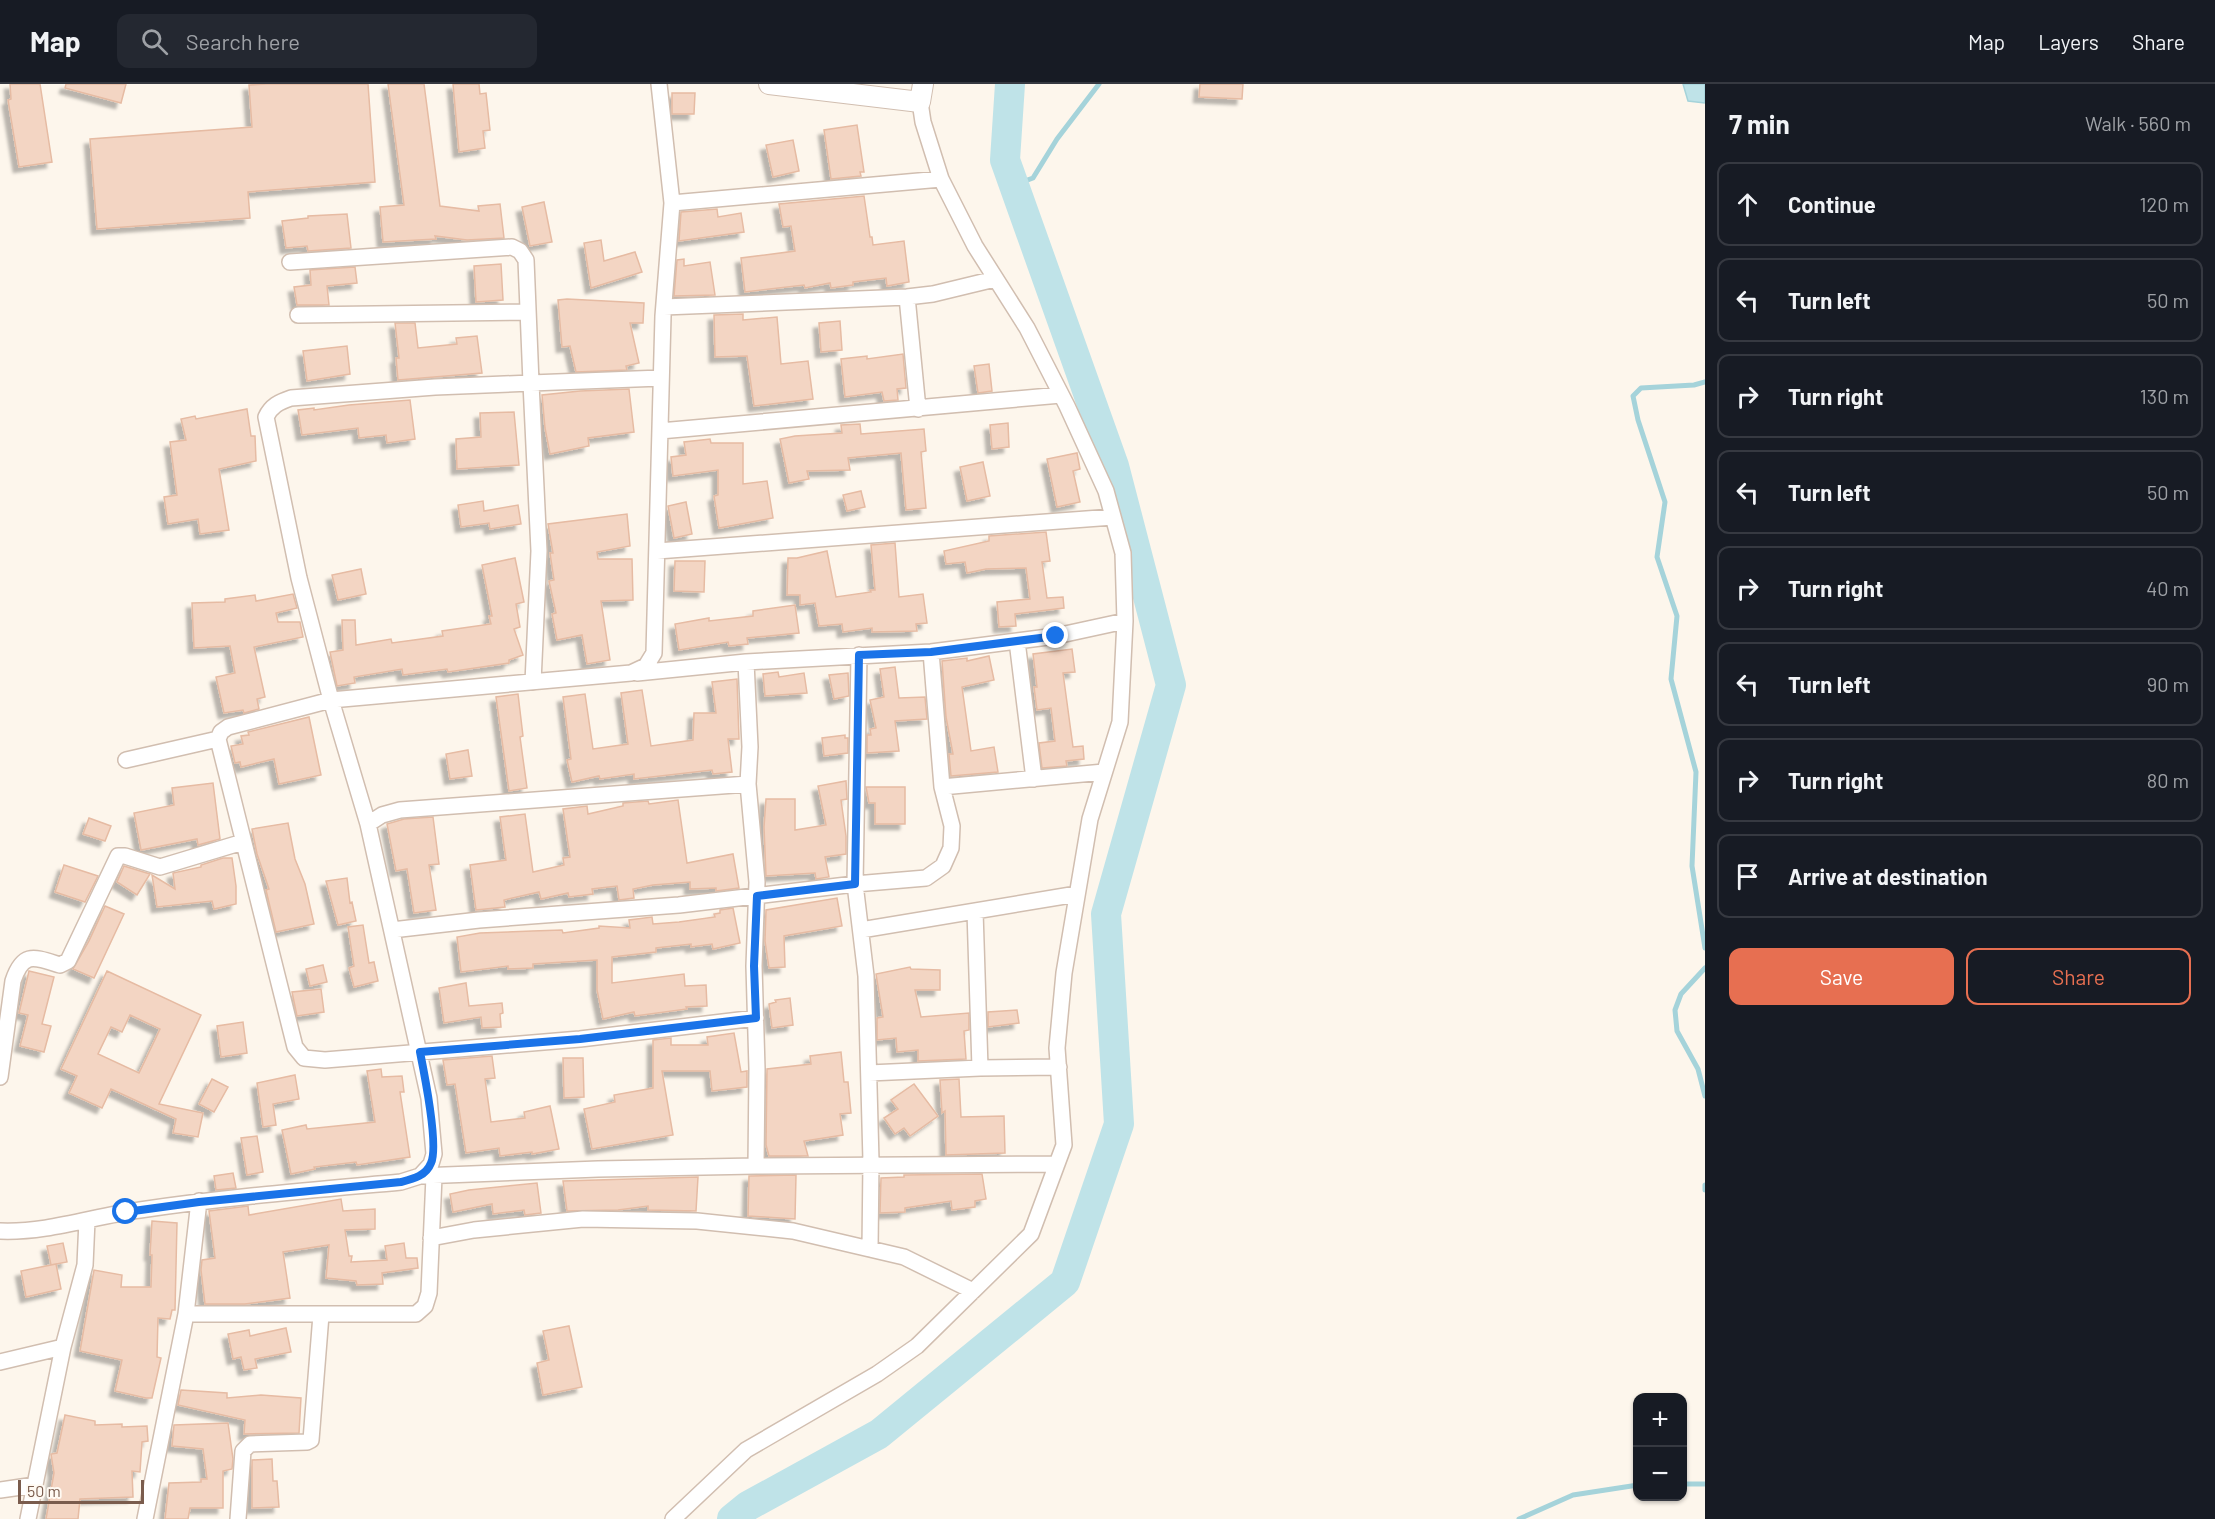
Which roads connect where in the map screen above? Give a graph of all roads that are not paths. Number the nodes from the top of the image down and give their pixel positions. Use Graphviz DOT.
graph roads {
  1 [pos="659,84"];
  2 [pos="769,84"];
  3 [pos="809,86"];
  4 [pos="921,93"];
  5 [pos="941,179"];
  6 [pos="672,203"];
  7 [pos="290,262"];
  8 [pos="995,279"];
  9 [pos="907,297"];
  10 [pos="664,307"];
  11 [pos="528,312"];
  12 [pos="298,315"];
  13 [pos="661,378"];
  14 [pos="531,383"];
  15 [pos="1061,395"];
  16 [pos="918,409"];
  17 [pos="660,431"];
  18 [pos="1113,517"];
  19 [pos="657,551"];
  20 [pos="1125,621"];
  21 [pos="1017,641"];
  22 [pos="931,652"];
  23 [pos="859,655"];
  24 [pos="746,662"];
  25 [pos="631,674"];
  26 [pos="533,682"];
  27 [pos="332,700"];
  28 [pos="218,739"];
  29 [pos="126,760"];
  30 [pos="1104,772"];
  31 [pos="1035,779"];
  32 [pos="748,784"];
  33 [pos="942,787"];
  34 [pos="368,824"];
  35 [pos="243,842"];
  36 [pos="855,884"];
  37 [pos="1077,894"];
  38 [pos="757,896"];
  39 [pos="975,911"];
  40 [pos="392,930"];
  41 [pos="861,930"];
  42 [pos="756,1018"];
  43 [pos="420,1052"];
  44 [pos="1059,1067"];
  45 [pos="980,1068"];
  46 [pos="869,1073"];
  47 [pos="0,1077"];
  48 [pos="1057,1164"];
  49 [pos="756,1166"];
  50 [pos="871,1166"];
  51 [pos="427,1176"];
  52 [pos="199,1202"];
  53 [pos="87,1220"];
  54 [pos="0,1231"];
  55 [pos="431,1238"];
  56 [pos="870,1249"];
  57 [pos="973,1291"];
  58 [pos="186,1314"];
  59 [pos="321,1315"];
  60 [pos="63,1347"];
  61 [pos="0,1362"];
  62 [pos="35,1485"];
  63 [pos="0,1490"];
  64 [pos="28,1519"];
  65 [pos="145,1519"];
  66 [pos="238,1519"];
  67 [pos="673,1519"];
  1 -- 6 [label="street"];
  2 -- 3 [label="street"];
  3 -- 4 [label="street"];
  4 -- 5 [label="street"];
  5 -- 6 [label="street"];
  5 -- 8 [label="street"];
  6 -- 10 [label="street"];
  7 -- 11 [label="street"];
  8 -- 9 [label="street"];
  8 -- 15 [label="street"];
  9 -- 10 [label="street"];
  9 -- 16 [label="street"];
  10 -- 13 [label="street"];
  11 -- 12 [label="street"];
  11 -- 14 [label="street"];
  13 -- 14 [label="street"];
  13 -- 17 [label="street"];
  14 -- 26 [label="street"];
  14 -- 27 [label="street"];
  15 -- 16 [label="street"];
  15 -- 18 [label="street"];
  16 -- 17 [label="street"];
  17 -- 19 [label="street"];
  18 -- 19 [label="street"];
  18 -- 20 [label="street"];
  19 -- 25 [label="street"];
  20 -- 21 [label="street"];
  20 -- 30 [label="street"];
  21 -- 22 [label="street"];
  21 -- 31 [label="street"];
  22 -- 23 [label="street"];
  22 -- 33 [label="street"];
  23 -- 24 [label="street"];
  23 -- 36 [label="street"];
  24 -- 25 [label="street"];
  24 -- 32 [label="street"];
  25 -- 26 [label="street"];
  26 -- 27 [label="street"];
  27 -- 28 [label="street"];
  27 -- 34 [label="street"];
  28 -- 29 [label="street"];
  28 -- 35 [label="street"];
  30 -- 31 [label="street"];
  30 -- 37 [label="street"];
  31 -- 33 [label="street"];
  32 -- 34 [label="street"];
  32 -- 38 [label="street"];
  33 -- 36 [label="street"];
  34 -- 40 [label="street"];
  35 -- 43 [label="street"];
  35 -- 47 [label="street"];
  36 -- 38 [label="street"];
  36 -- 41 [label="street"];
  37 -- 39 [label="street"];
  37 -- 44 [label="street"];
  38 -- 40 [label="street"];
  38 -- 42 [label="street"];
  39 -- 41 [label="street"];
  39 -- 45 [label="street"];
  40 -- 43 [label="street"];
  41 -- 46 [label="street"];
  42 -- 43 [label="street"];
  42 -- 49 [label="street"];
  43 -- 51 [label="street"];
  44 -- 45 [label="street"];
  44 -- 48 [label="street"];
  45 -- 46 [label="street"];
  46 -- 50 [label="street"];
  48 -- 50 [label="street"];
  48 -- 57 [label="street"];
  49 -- 50 [label="street"];
  49 -- 51 [label="street"];
  50 -- 56 [label="street"];
  51 -- 52 [label="street"];
  51 -- 55 [label="street"];
  52 -- 53 [label="street"];
  52 -- 58 [label="street"];
  53 -- 54 [label="street"];
  53 -- 60 [label="street"];
  55 -- 56 [label="street"];
  55 -- 59 [label="street"];
  56 -- 57 [label="street"];
  57 -- 67 [label="street"];
  58 -- 59 [label="street"];
  58 -- 65 [label="street"];
  59 -- 66 [label="street"];
  60 -- 61 [label="street"];
  60 -- 62 [label="street"];
  62 -- 63 [label="street"];
  62 -- 64 [label="street"];
}
